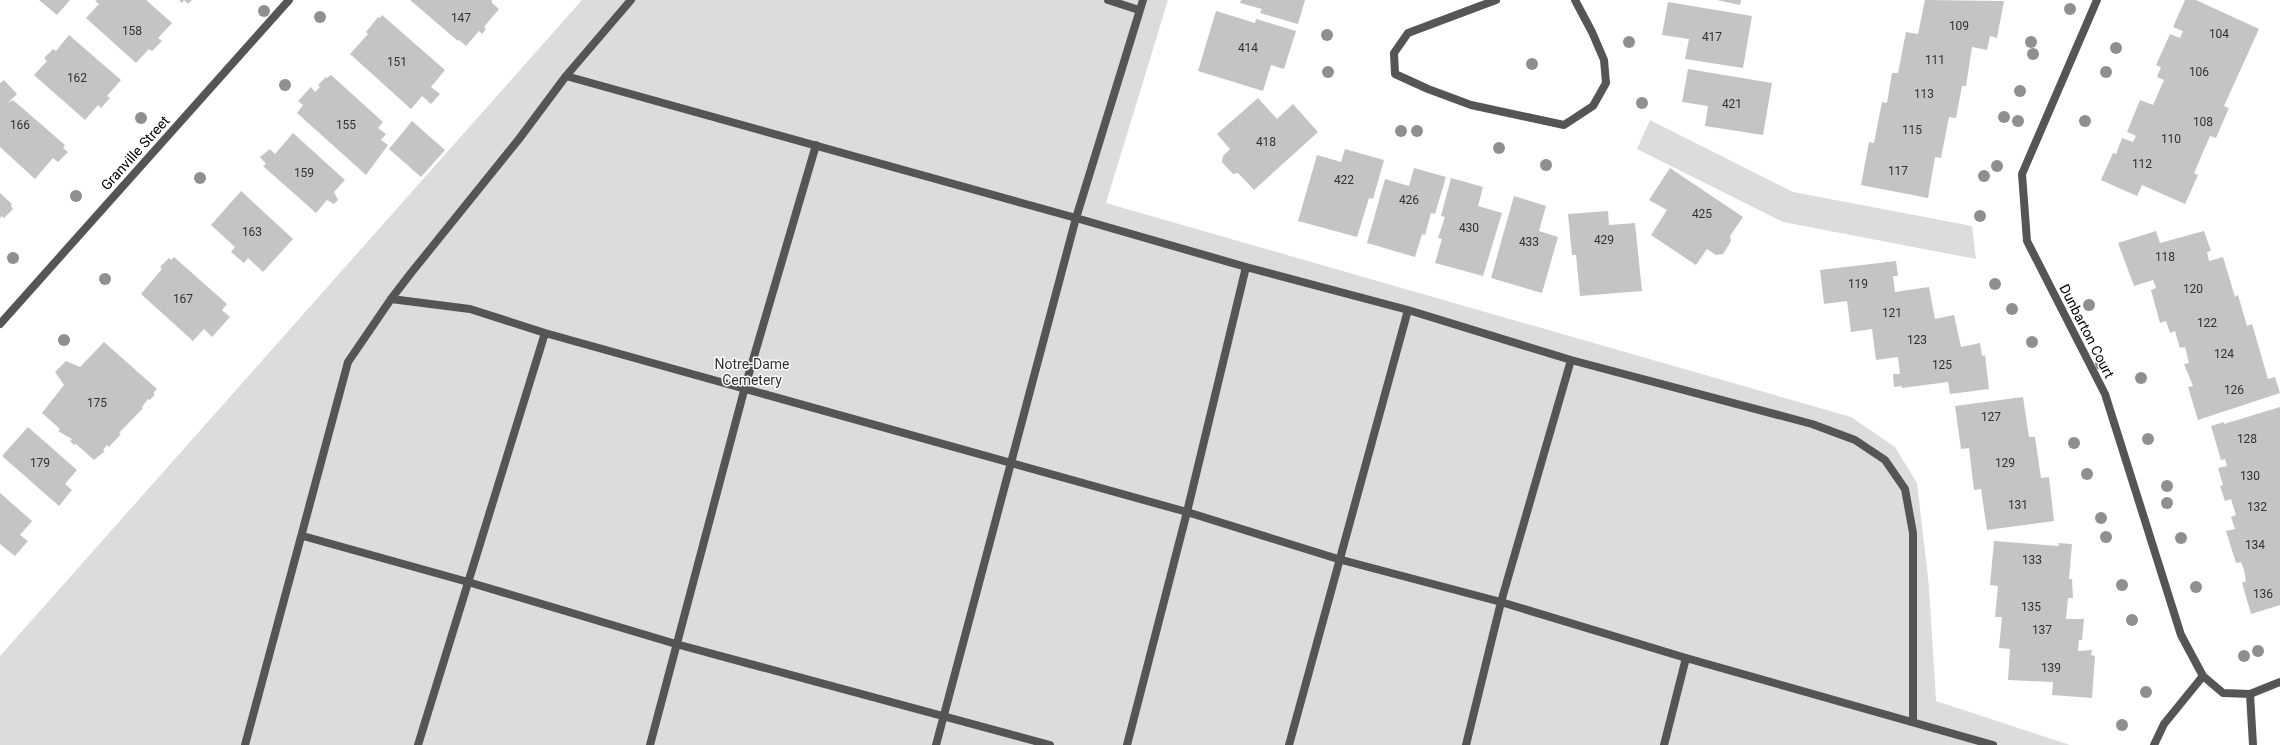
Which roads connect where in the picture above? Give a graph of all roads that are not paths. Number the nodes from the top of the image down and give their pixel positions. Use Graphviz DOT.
graph roads {
  1 [pos="289,0"];
  2 [pos="631,0"];
  3 [pos="1108,0"];
  4 [pos="1143,0"];
  5 [pos="1496,0"];
  6 [pos="1575,0"];
  7 [pos="2097,0"];
  8 [pos="1139,10"];
  9 [pos="566,76"];
  10 [pos="816,145"];
  11 [pos="1076,218"];
  12 [pos="1246,268"];
  13 [pos="391,299"];
  14 [pos="1408,310"];
  15 [pos="0,324"];
  16 [pos="545,333"];
  17 [pos="1571,360"];
  18 [pos="745,387"];
  19 [pos="1010,463"];
  20 [pos="1187,512"];
  21 [pos="302,536"];
  22 [pos="1338,559"];
  23 [pos="468,582"];
  24 [pos="1501,602"];
  25 [pos="676,644"];
  26 [pos="1686,658"];
  27 [pos="2203,676"];
  28 [pos="2280,682"];
  29 [pos="2250,694"];
  30 [pos="944,716"];
  31 [pos="1912,722"];
  32 [pos="245,745"];
  33 [pos="418,745"];
  34 [pos="650,745"];
  35 [pos="936,745"];
  36 [pos="1050,745"];
  37 [pos="1126,745"];
  38 [pos="1288,745"];
  39 [pos="1466,745"];
  40 [pos="1664,745"];
  41 [pos="1993,745"];
  42 [pos="2154,745"];
  43 [pos="2254,745"];
  1 -- 15 [label="street, Granville Street"];
  2 -- 9 [label="street"];
  3 -- 8 [label="street"];
  4 -- 8 [label="street"];
  5 -- 6 [label="street"];
  7 -- 27 [label="street, Dunbarton Court"];
  8 -- 11 [label="street"];
  9 -- 10 [label="street"];
  9 -- 13 [label="street"];
  10 -- 11 [label="street"];
  10 -- 18 [label="street"];
  11 -- 12 [label="street"];
  11 -- 19 [label="street"];
  12 -- 14 [label="street"];
  12 -- 20 [label="street"];
  13 -- 16 [label="street"];
  13 -- 21 [label="street"];
  14 -- 17 [label="street"];
  14 -- 22 [label="street"];
  16 -- 18 [label="street"];
  16 -- 23 [label="street"];
  17 -- 24 [label="street"];
  17 -- 31 [label="street"];
  18 -- 19 [label="street"];
  18 -- 25 [label="street"];
  19 -- 20 [label="street"];
  19 -- 30 [label="street"];
  20 -- 22 [label="street"];
  20 -- 37 [label="street"];
  21 -- 23 [label="street"];
  21 -- 32 [label="street"];
  22 -- 24 [label="street"];
  22 -- 38 [label="street"];
  23 -- 25 [label="street"];
  23 -- 33 [label="street"];
  24 -- 26 [label="street"];
  24 -- 39 [label="street"];
  25 -- 30 [label="street"];
  25 -- 34 [label="street"];
  26 -- 31 [label="street"];
  26 -- 40 [label="street"];
  27 -- 29 [label="street, Dunbarton Court"];
  27 -- 42 [label="street"];
  28 -- 29 [label="street, Dunbarton Court"];
  29 -- 43 [label="street"];
  30 -- 35 [label="street"];
  30 -- 36 [label="street"];
  31 -- 41 [label="street"];
}
